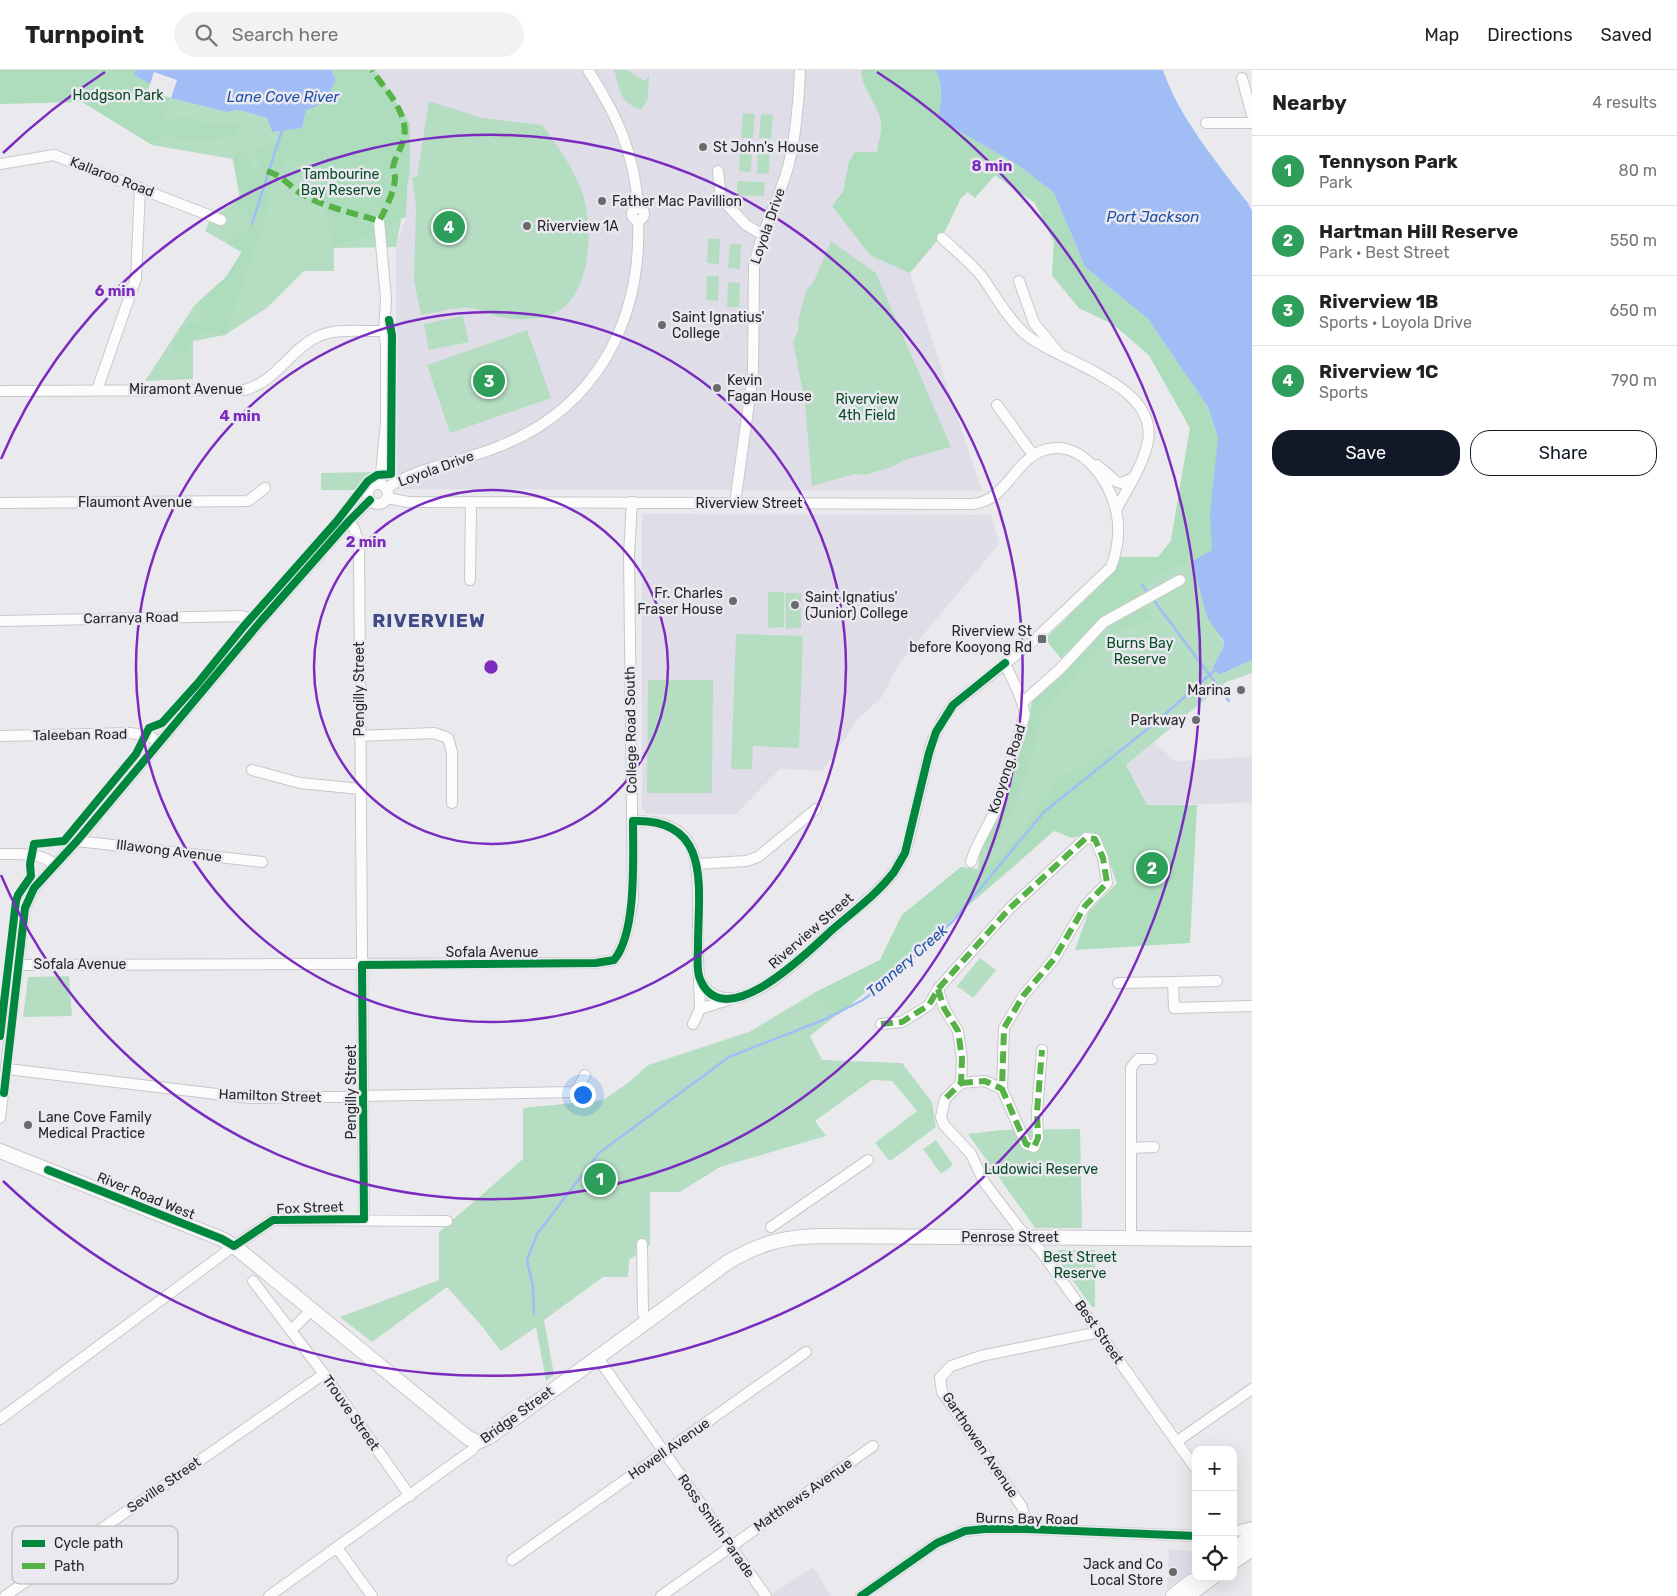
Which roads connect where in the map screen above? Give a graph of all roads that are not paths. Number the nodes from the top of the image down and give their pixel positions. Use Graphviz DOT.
graph roads {
  1 [pos="588,70"];
  2 [pos="800,70"];
  3 [pos="1242,78"];
  4 [pos="1252,115"];
  5 [pos="1206,123"];
  6 [pos="1252,123"];
  7 [pos="0,164"];
  8 [pos="718,171"];
  9 [pos="140,188"];
  10 [pos="221,220"];
  11 [pos="379,221"];
  12 [pos="763,234"];
  13 [pos="942,238"];
  14 [pos="1019,281"];
  15 [pos="384,331"];
  16 [pos="1061,355"];
  17 [pos="97,390"];
  18 [pos="0,391"];
  19 [pos="997,405"];
  20 [pos="1033,455"];
  21 [pos="1087,460"];
  22 [pos="1133,478"];
  23 [pos="265,488"];
  24 [pos="385,490"];
  25 [pos="370,500"];
  26 [pos="471,502"];
  27 [pos="632,502"];
  28 [pos="735,502"];
  29 [pos="0,503"];
  30 [pos="1116,510"];
  31 [pos="348,521"];
  32 [pos="470,580"];
  33 [pos="1180,580"];
  34 [pos="0,620"];
  35 [pos="261,621"];
  36 [pos="1006,663"];
  37 [pos="1023,702"];
  38 [pos="0,736"];
  39 [pos="359,736"];
  40 [pos="158,743"];
  41 [pos="252,770"];
  42 [pos="360,789"];
  43 [pos="452,803"];
  44 [pos="816,808"];
  45 [pos="633,821"];
  46 [pos="77,841"];
  47 [pos="0,854"];
  48 [pos="262,862"];
  49 [pos="972,862"];
  50 [pos="54,864"];
  51 [pos="697,864"];
  52 [pos="618,955"];
  53 [pos="19,964"];
  54 [pos="362,965"];
  55 [pos="699,978"];
  56 [pos="1217,981"];
  57 [pos="1173,982"];
  58 [pos="1118,983"];
  59 [pos="938,989"];
  60 [pos="734,998"];
  61 [pos="1252,1006"];
  62 [pos="700,1009"];
  63 [pos="693,1024"];
  64 [pos="881,1024"];
  65 [pos="1042,1050"];
  66 [pos="1152,1059"];
  67 [pos="6,1069"];
  68 [pos="585,1075"];
  69 [pos="961,1083"];
  70 [pos="1002,1089"];
  71 [pos="364,1098"];
  72 [pos="0,1118"];
  73 [pos="1154,1147"];
  74 [pos="1131,1148"];
  75 [pos="0,1151"];
  76 [pos="868,1160"];
  77 [pos="364,1219"];
  78 [pos="448,1221"];
  79 [pos="771,1227"];
  80 [pos="1029,1237"];
  81 [pos="1131,1237"];
  82 [pos="1252,1239"];
  83 [pos="769,1242"];
  84 [pos="642,1244"];
  85 [pos="234,1246"];
  86 [pos="253,1281"];
  87 [pos="312,1309"];
  88 [pos="647,1321"];
  89 [pos="291,1331"];
  90 [pos="1099,1332"];
  91 [pos="806,1352"];
  92 [pos="597,1357"];
  93 [pos="324,1374"];
  94 [pos="1252,1389"];
  95 [pos="0,1419"];
  96 [pos="478,1442"];
  97 [pos="1176,1442"];
  98 [pos="873,1446"];
  99 [pos="664,1452"];
  100 [pos="1192,1464"];
  101 [pos="410,1496"];
  102 [pos="106,1526"];
  103 [pos="1252,1527"];
  104 [pos="1027,1529"];
  105 [pos="1237,1531"];
  106 [pos="1192,1536"];
  107 [pos="1252,1536"];
  108 [pos="1181,1537"];
  109 [pos="1192,1540"];
  110 [pos="731,1546"];
  111 [pos="337,1548"];
  112 [pos="1239,1555"];
  113 [pos="512,1560"];
  114 [pos="1193,1581"];
  115 [pos="1208,1581"];
  116 [pos="22,1584"];
  117 [pos="5,1596"];
  118 [pos="268,1596"];
  119 [pos="372,1596"];
  120 [pos="661,1596"];
  121 [pos="766,1596"];
  122 [pos="861,1596"];
  123 [pos="1173,1596"];
  124 [pos="1187,1596"];
  1 -- 24 [label="street, Loyola Drive"];
  2 -- 12 [label="street, Loyola Drive"];
  3 -- 4 [label="street"];
  5 -- 6 [label="street"];
  7 -- 9 [label="street, Kallaroo Road"];
  8 -- 12 [label="street"];
  9 -- 10 [label="street, Kallaroo Road"];
  9 -- 17 [label="street"];
  11 -- 15 [label="street"];
  12 -- 28 [label="street, Loyola Drive"];
  13 -- 16 [label="street"];
  14 -- 16 [label="street"];
  15 -- 17 [label="street, Miramont Avenue"];
  15 -- 24 [label="street"];
  16 -- 22 [label="street"];
  17 -- 18 [label="street, Miramont Avenue"];
  19 -- 20 [label="street"];
  20 -- 21 [label="street, Riverview Street"];
  20 -- 28 [label="street, Riverview Street"];
  21 -- 22 [label="street, Riverview Street"];
  21 -- 30 [label="street, Riverview Street"];
  22 -- 30 [label="street"];
  23 -- 29 [label="street, Flaumont Avenue"];
  24 -- 25 [label="street"];
  24 -- 25 [label="street"];
  24 -- 26 [label="street, Riverview Street"];
  25 -- 31 [label="street"];
  26 -- 27 [label="street, Riverview Street"];
  26 -- 32 [label="street"];
  27 -- 28 [label="street, Riverview Street"];
  27 -- 45 [label="street, College Road South"];
  30 -- 36 [label="street, Riverview Street"];
  31 -- 35 [label="street"];
  31 -- 39 [label="street, Pengilly Street"];
  33 -- 37 [label="street"];
  34 -- 35 [label="street, Carranya Road"];
  35 -- 40 [label="street"];
  36 -- 37 [label="street, Kooyong Road"];
  36 -- 60 [label="street, Riverview Street"];
  37 -- 49 [label="street, Kooyong Road"];
  38 -- 40 [label="street, Taleeban Road"];
  39 -- 42 [label="street, Pengilly Street"];
  39 -- 43 [label="street"];
  40 -- 46 [label="street"];
  41 -- 42 [label="street"];
  42 -- 54 [label="street, Pengilly Street"];
  44 -- 51 [label="street"];
  45 -- 51 [label="street"];
  45 -- 52 [label="street, College Road South"];
  46 -- 48 [label="street, Illawong Avenue"];
  46 -- 50 [label="street"];
  47 -- 50 [label="street"];
  50 -- 53 [label="street"];
  51 -- 55 [label="street"];
  52 -- 54 [label="street, Sofala Avenue"];
  53 -- 54 [label="street, Sofala Avenue"];
  53 -- 67 [label="street"];
  54 -- 71 [label="street, Pengilly Street"];
  55 -- 60 [label="street"];
  55 -- 62 [label="street"];
  56 -- 57 [label="street"];
  57 -- 58 [label="street"];
  57 -- 61 [label="street"];
  59 -- 64 [label="street"];
  59 -- 69 [label="street"];
  59 -- 70 [label="street"];
  60 -- 62 [label="street, Riverview Street"];
  62 -- 63 [label="street"];
  65 -- 70 [label="street"];
  66 -- 74 [label="street"];
  67 -- 71 [label="street, Hamilton Street"];
  67 -- 72 [label="street"];
  68 -- 71 [label="street, Hamilton Street"];
  69 -- 70 [label="street"];
  69 -- 80 [label="street, Best Street"];
  71 -- 77 [label="street, Pengilly Street"];
  73 -- 74 [label="street"];
  74 -- 81 [label="street"];
  75 -- 85 [label="main road, River Road West"];
  76 -- 79 [label="street"];
  77 -- 78 [label="street, Fox Street"];
  77 -- 85 [label="street, Fox Street"];
  80 -- 81 [label="main road, Penrose Street"];
  80 -- 83 [label="main road, Penrose Street"];
  80 -- 90 [label="street, Best Street"];
  81 -- 82 [label="main road, Penrose Street"];
  83 -- 88 [label="main road, Bridge Street"];
  84 -- 88 [label="street"];
  85 -- 87 [label="main road, River Road West"];
  85 -- 95 [label="street, Fox Street"];
  86 -- 89 [label="street, Trouve Street"];
  87 -- 89 [label="street"];
  87 -- 96 [label="main road, River Road West"];
  88 -- 92 [label="main road, Bridge Street"];
  89 -- 93 [label="street, Trouve Street"];
  90 -- 97 [label="street, Best Street"];
  90 -- 104 [label="street, Garthowen Avenue"];
  91 -- 99 [label="street, Howell Avenue"];
  92 -- 96 [label="main road, Bridge Street"];
  92 -- 99 [label="street, Ross Smith Parade"];
  93 -- 101 [label="street, Trouve Street"];
  93 -- 102 [label="street, Seville Street"];
  94 -- 97 [label="street"];
  96 -- 101 [label="street, Bridge Street"];
  97 -- 100 [label="street, Best Street"];
  98 -- 110 [label="street, Matthews Avenue"];
  99 -- 110 [label="street, Ross Smith Parade"];
  99 -- 113 [label="street, Howell Avenue"];
  101 -- 111 [label="street, Bridge Street"];
  103 -- 105 [label="street"];
  104 -- 108 [label="street, Burns Bay Road"];
  104 -- 122 [label="street, Burns Bay Road"];
  106 -- 108 [label="street, Burns Bay Road"];
  107 -- 112 [label="main road"];
  108 -- 109 [label="street, Burns Bay Road"];
  110 -- 120 [label="street, Matthews Avenue"];
  110 -- 121 [label="street, Ross Smith Parade"];
  111 -- 118 [label="street, Bridge Street"];
  111 -- 119 [label="street"];
  114 -- 123 [label="main road"];
  115 -- 124 [label="main road"];
  116 -- 117 [label="street, Seville Street"];
}
